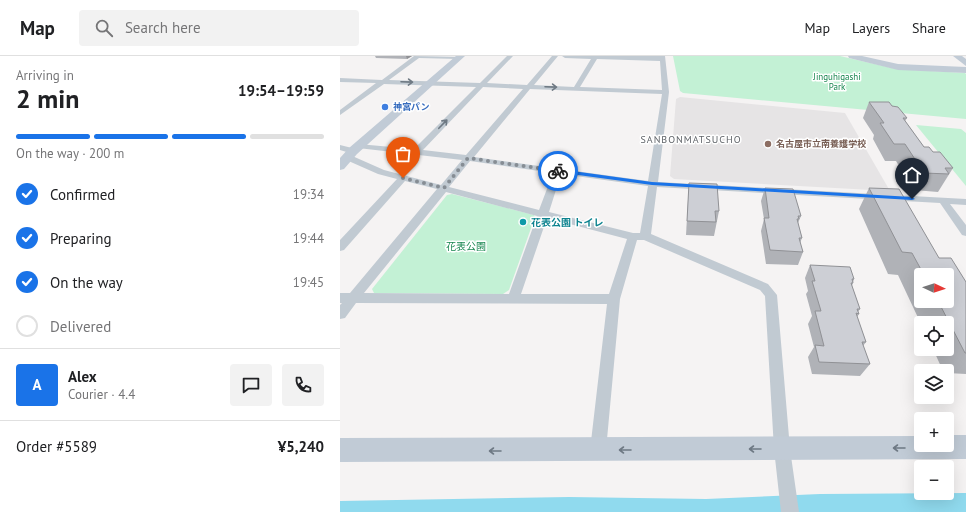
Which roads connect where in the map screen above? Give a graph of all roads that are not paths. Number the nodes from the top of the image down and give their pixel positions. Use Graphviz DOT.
graph roads {
  1 [pos="510,56"];
  2 [pos="555,56"];
  3 [pos="565,56"];
  4 [pos="595,56"];
  5 [pos="852,56"];
  6 [pos="957,56"];
  7 [pos="460,57"];
  8 [pos="662,58"];
  9 [pos="966,63"];
  10 [pos="966,70"];
  11 [pos="340,80"];
  12 [pos="383,82"];
  13 [pos="429,83"];
  14 [pos="482,85"];
  15 [pos="530,87"];
  16 [pos="576,88"];
  17 [pos="666,92"];
  18 [pos="340,113"];
  19 [pos="340,147"];
  20 [pos="416,152"];
  21 [pos="349,155"];
  22 [pos="468,158"];
  23 [pos="558,170"];
  24 [pos="403,178"];
  25 [pos="652,184"];
  26 [pos="444,188"];
  27 [pos="943,200"];
  28 [pos="966,202"];
  29 [pos="543,213"];
  30 [pos="966,233"];
  31 [pos="639,236"];
  32 [pos="340,247"];
  33 [pos="340,298"];
  34 [pos="353,298"];
  35 [pos="513,299"];
  36 [pos="614,299"];
  37 [pos="340,314"];
  38 [pos="966,447"];
  39 [pos="782,449"];
  40 [pos="340,450"];
  41 [pos="598,450"];
  42 [pos="790,512"];
  1 -- 14 [label="street"];
  2 -- 15 [label="street"];
  3 -- 4 [label="street"];
  4 -- 8 [label="street"];
  4 -- 16 [label="street"];
  5 -- 10 [label="street"];
  6 -- 9 [label="street"];
  7 -- 12 [label="street"];
  7 -- 13 [label="street"];
  8 -- 17 [label="street"];
  11 -- 12 [label="street"];
  12 -- 13 [label="street, one-way"];
  12 -- 18 [label="street"];
  13 -- 14 [label="street"];
  13 -- 21 [label="street"];
  14 -- 15 [label="street"];
  20 -- 14 [label="street, one-way"];
  15 -- 16 [label="street, one-way"];
  15 -- 22 [label="street"];
  16 -- 17 [label="street"];
  17 -- 25 [label="street"];
  19 -- 21 [label="street"];
  20 -- 21 [label="street"];
  20 -- 22 [label="street"];
  21 -- 24 [label="street"];
  22 -- 23 [label="street"];
  22 -- 26 [label="street"];
  23 -- 25 [label="street"];
  23 -- 29 [label="street"];
  24 -- 26 [label="street"];
  24 -- 32 [label="street"];
  25 -- 27 [label="street"];
  25 -- 31 [label="street"];
  26 -- 29 [label="street"];
  26 -- 34 [label="street"];
  27 -- 28 [label="street"];
  27 -- 30 [label="street"];
  29 -- 31 [label="street"];
  29 -- 35 [label="street"];
  31 -- 36 [label="street"];
  31 -- 39 [label="street"];
  33 -- 34 [label="street"];
  34 -- 35 [label="street"];
  34 -- 37 [label="street"];
  35 -- 36 [label="street"];
  36 -- 41 [label="street"];
  38 -- 39 [label="street, one-way"];
  39 -- 41 [label="street, one-way"];
  39 -- 42 [label="street"];
  41 -- 40 [label="street, one-way"];
}
